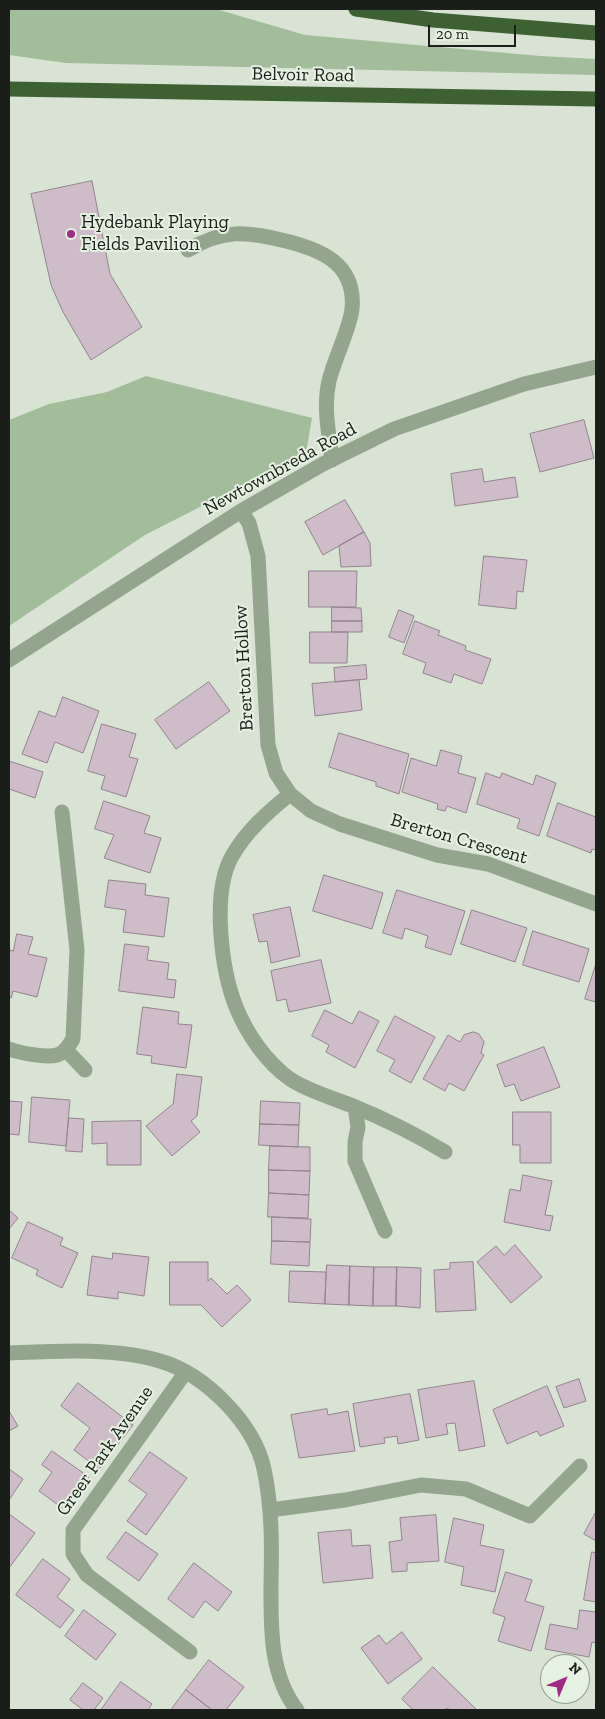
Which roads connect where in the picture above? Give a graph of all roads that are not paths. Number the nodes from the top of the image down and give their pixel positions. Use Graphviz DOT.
graph roads {
  1 [pos="356,9"];
  2 [pos="596,33"];
  3 [pos="9,89"];
  4 [pos="596,99"];
  5 [pos="188,250"];
  6 [pos="596,368"];
  7 [pos="332,460"];
  8 [pos="241,511"];
  9 [pos="9,660"];
  10 [pos="290,794"];
  11 [pos="311,811"];
  12 [pos="62,812"];
  13 [pos="596,904"];
  14 [pos="9,1049"];
  15 [pos="66,1050"];
  16 [pos="85,1070"];
  17 [pos="355,1107"];
  18 [pos="445,1152"];
  19 [pos="385,1231"];
  20 [pos="9,1352"];
  21 [pos="185,1373"];
  22 [pos="580,1466"];
  23 [pos="270,1510"];
  24 [pos="190,1652"];
  25 [pos="297,1710"];
  1 -- 2 [label="highway"];
  3 -- 4 [label="highway, Belvoir Road"];
  5 -- 7 [label="street"];
  6 -- 7 [label="street, Newtownbreda Road"];
  7 -- 8 [label="street, Newtownbreda Road"];
  8 -- 9 [label="street, Newtownbreda Road"];
  8 -- 10 [label="street, Brerton Hollow"];
  10 -- 11 [label="street, Brerton Hollow"];
  10 -- 17 [label="street"];
  11 -- 13 [label="street, Brerton Crescent"];
  12 -- 15 [label="street"];
  14 -- 15 [label="street"];
  15 -- 16 [label="street"];
  17 -- 18 [label="street"];
  17 -- 19 [label="street"];
  20 -- 21 [label="street, Greer Park Avenue"];
  21 -- 23 [label="street, Greer Park Avenue"];
  21 -- 24 [label="street, Greer Park Avenue"];
  22 -- 23 [label="street"];
  23 -- 25 [label="street, Greer Park Avenue"];
}
